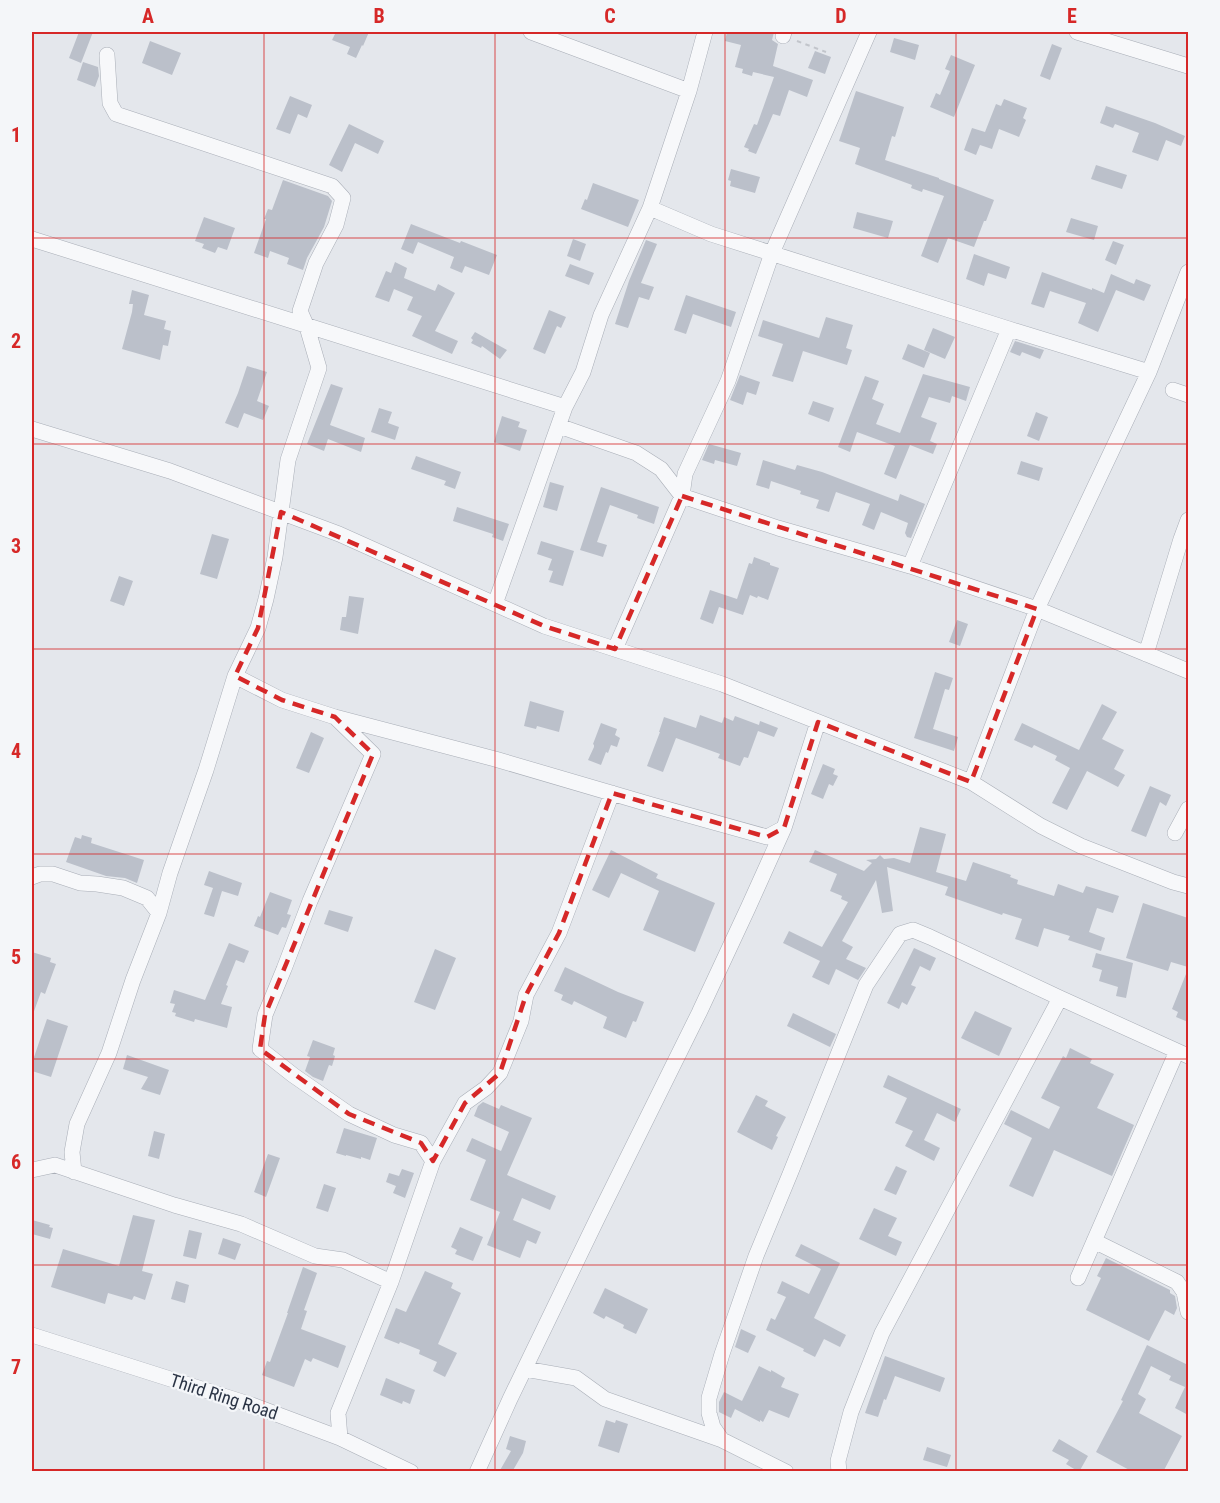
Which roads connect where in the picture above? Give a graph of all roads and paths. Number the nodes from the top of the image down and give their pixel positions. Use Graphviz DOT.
graph roads {
  1 [pos="531,32"];
  2 [pos="705,32"];
  3 [pos="868,32"];
  4 [pos="1077,32"];
  5 [pos="784,34"];
  6 [pos="826,52"];
  7 [pos="107,55"];
  8 [pos="1188,66"];
  9 [pos="689,91"];
  10 [pos="650,208"];
  11 [pos="32,239"];
  12 [pos="772,253"];
  13 [pos="1188,272"];
  14 [pos="1184,299"];
  15 [pos="307,327"];
  16 [pos="1009,329"];
  17 [pos="1149,372"];
  18 [pos="1173,390"];
  19 [pos="1188,395"];
  20 [pos="565,407"];
  21 [pos="559,426"];
  22 [pos="32,429"];
  23 [pos="682,496"];
  24 [pos="281,512"];
  25 [pos="1188,520"];
  26 [pos="910,566"];
  27 [pos="495,604"];
  28 [pos="1037,609"];
  29 [pos="615,649"];
  30 [pos="1146,654"];
  31 [pos="1188,671"];
  32 [pos="235,676"];
  33 [pos="335,717"];
  34 [pos="818,722"];
  35 [pos="971,782"];
  36 [pos="612,793"];
  37 [pos="1188,809"];
  38 [pos="784,828"];
  39 [pos="1175,833"];
  40 [pos="32,877"];
  41 [pos="1188,886"];
  42 [pos="159,913"];
  43 [pos="1060,998"];
  44 [pos="1183,1053"];
  45 [pos="433,1161"];
  46 [pos="32,1170"];
  47 [pos="74,1172"];
  48 [pos="1094,1241"];
  49 [pos="1078,1278"];
  50 [pos="391,1282"];
  51 [pos="1188,1312"];
  52 [pos="32,1335"];
  53 [pos="525,1369"];
  54 [pos="340,1438"];
  55 [pos="722,1440"];
  56 [pos="411,1472"];
  57 [pos="477,1472"];
  58 [pos="786,1472"];
  59 [pos="838,1472"];
  1 -- 9 [label="street"];
  2 -- 9 [label="street"];
  3 -- 12 [label="street"];
  4 -- 8 [label="street"];
  5 -- 6 [label="path"];
  7 -- 15 [label="street"];
  9 -- 10 [label="street"];
  10 -- 12 [label="street"];
  10 -- 20 [label="street"];
  11 -- 15 [label="street"];
  12 -- 16 [label="street"];
  12 -- 23 [label="street"];
  13 -- 14 [label="street"];
  14 -- 17 [label="street"];
  15 -- 20 [label="street"];
  15 -- 24 [label="street"];
  16 -- 17 [label="street"];
  16 -- 26 [label="street"];
  17 -- 28 [label="street"];
  18 -- 19 [label="street"];
  20 -- 21 [label="street"];
  21 -- 23 [label="street"];
  21 -- 27 [label="street"];
  22 -- 24 [label="street"];
  23 -- 26 [label="street"];
  23 -- 29 [label="street"];
  24 -- 27 [label="street"];
  24 -- 32 [label="street"];
  25 -- 30 [label="street"];
  26 -- 28 [label="street"];
  27 -- 29 [label="street"];
  28 -- 30 [label="street"];
  28 -- 35 [label="street"];
  29 -- 34 [label="street"];
  30 -- 31 [label="street"];
  32 -- 33 [label="street"];
  32 -- 42 [label="street"];
  33 -- 36 [label="street"];
  33 -- 45 [label="street"];
  34 -- 35 [label="street"];
  34 -- 38 [label="street"];
  35 -- 41 [label="street"];
  36 -- 38 [label="street"];
  36 -- 45 [label="street"];
  37 -- 39 [label="street"];
  38 -- 53 [label="street"];
  40 -- 42 [label="street"];
  42 -- 47 [label="street"];
  43 -- 44 [label="street"];
  43 -- 55 [label="street"];
  43 -- 59 [label="street"];
  44 -- 48 [label="street"];
  45 -- 50 [label="street"];
  46 -- 47 [label="street"];
  47 -- 50 [label="street"];
  48 -- 49 [label="street"];
  48 -- 51 [label="street"];
  50 -- 54 [label="street"];
  52 -- 54 [label="street, Third Ring Road"];
  53 -- 55 [label="street"];
  53 -- 57 [label="street"];
  54 -- 56 [label="street, Third Ring Road"];
  55 -- 58 [label="street"];
}
